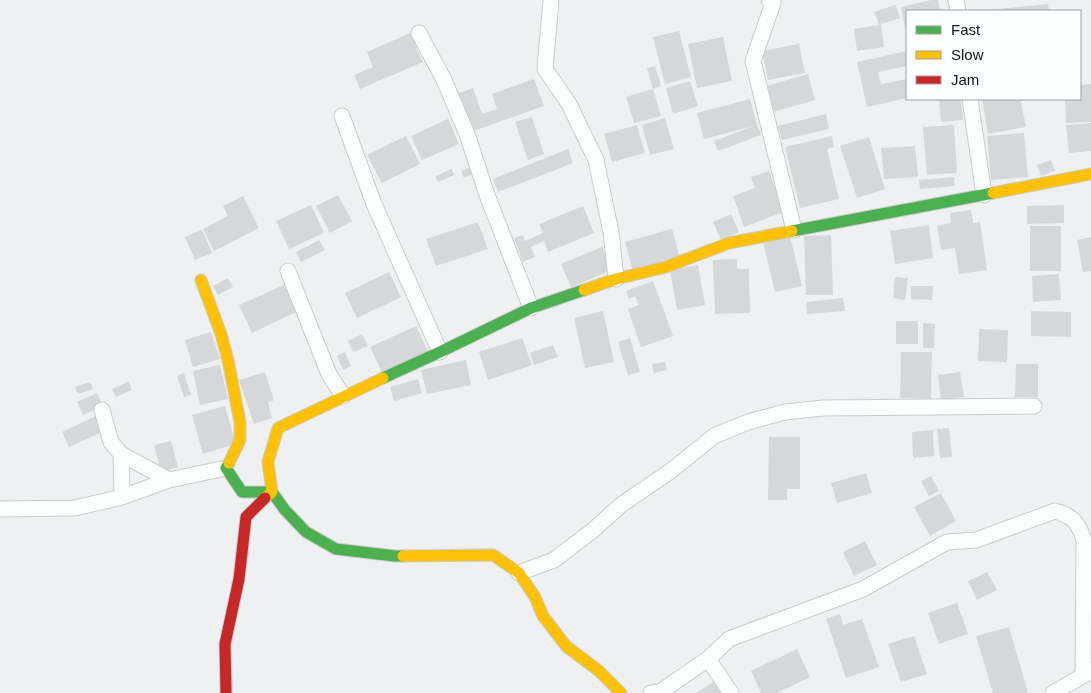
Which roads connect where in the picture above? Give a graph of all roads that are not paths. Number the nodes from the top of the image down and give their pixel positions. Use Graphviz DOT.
graph roads {
  1 [pos="551,0"];
  2 [pos="769,0"];
  3 [pos="418,33"];
  4 [pos="970,100"];
  5 [pos="342,116"];
  6 [pos="1091,174"];
  7 [pos="984,195"];
  8 [pos="794,230"];
  9 [pos="288,271"];
  10 [pos="616,279"];
  11 [pos="201,280"];
  12 [pos="531,308"];
  13 [pos="440,352"];
  14 [pos="343,396"];
  15 [pos="1034,406"];
  16 [pos="102,410"];
  17 [pos="121,454"];
  18 [pos="226,468"];
  19 [pos="169,480"];
  20 [pos="272,492"];
  21 [pos="122,497"];
  22 [pos="0,509"];
  23 [pos="519,573"];
  24 [pos="708,659"];
  25 [pos="1087,673"];
  26 [pos="226,693"];
  27 [pos="621,693"];
  28 [pos="651,693"];
  29 [pos="731,693"];
  30 [pos="1054,693"];
  1 -- 10 [label="street"];
  2 -- 8 [label="street"];
  3 -- 12 [label="street"];
  4 -- 7 [label="street"];
  5 -- 13 [label="street"];
  6 -- 7 [label="street"];
  7 -- 8 [label="street"];
  8 -- 10 [label="street"];
  9 -- 14 [label="street"];
  10 -- 12 [label="street"];
  11 -- 18 [label="street"];
  12 -- 13 [label="street"];
  13 -- 14 [label="street"];
  14 -- 20 [label="street"];
  15 -- 23 [label="street"];
  16 -- 17 [label="street"];
  17 -- 19 [label="street"];
  17 -- 21 [label="street"];
  18 -- 19 [label="street"];
  18 -- 20 [label="street"];
  19 -- 21 [label="street"];
  20 -- 23 [label="street"];
  20 -- 26 [label="street"];
  21 -- 22 [label="street"];
  23 -- 27 [label="street"];
  24 -- 25 [label="street"];
  24 -- 28 [label="street"];
  24 -- 29 [label="street"];
  25 -- 30 [label="street"];
}
